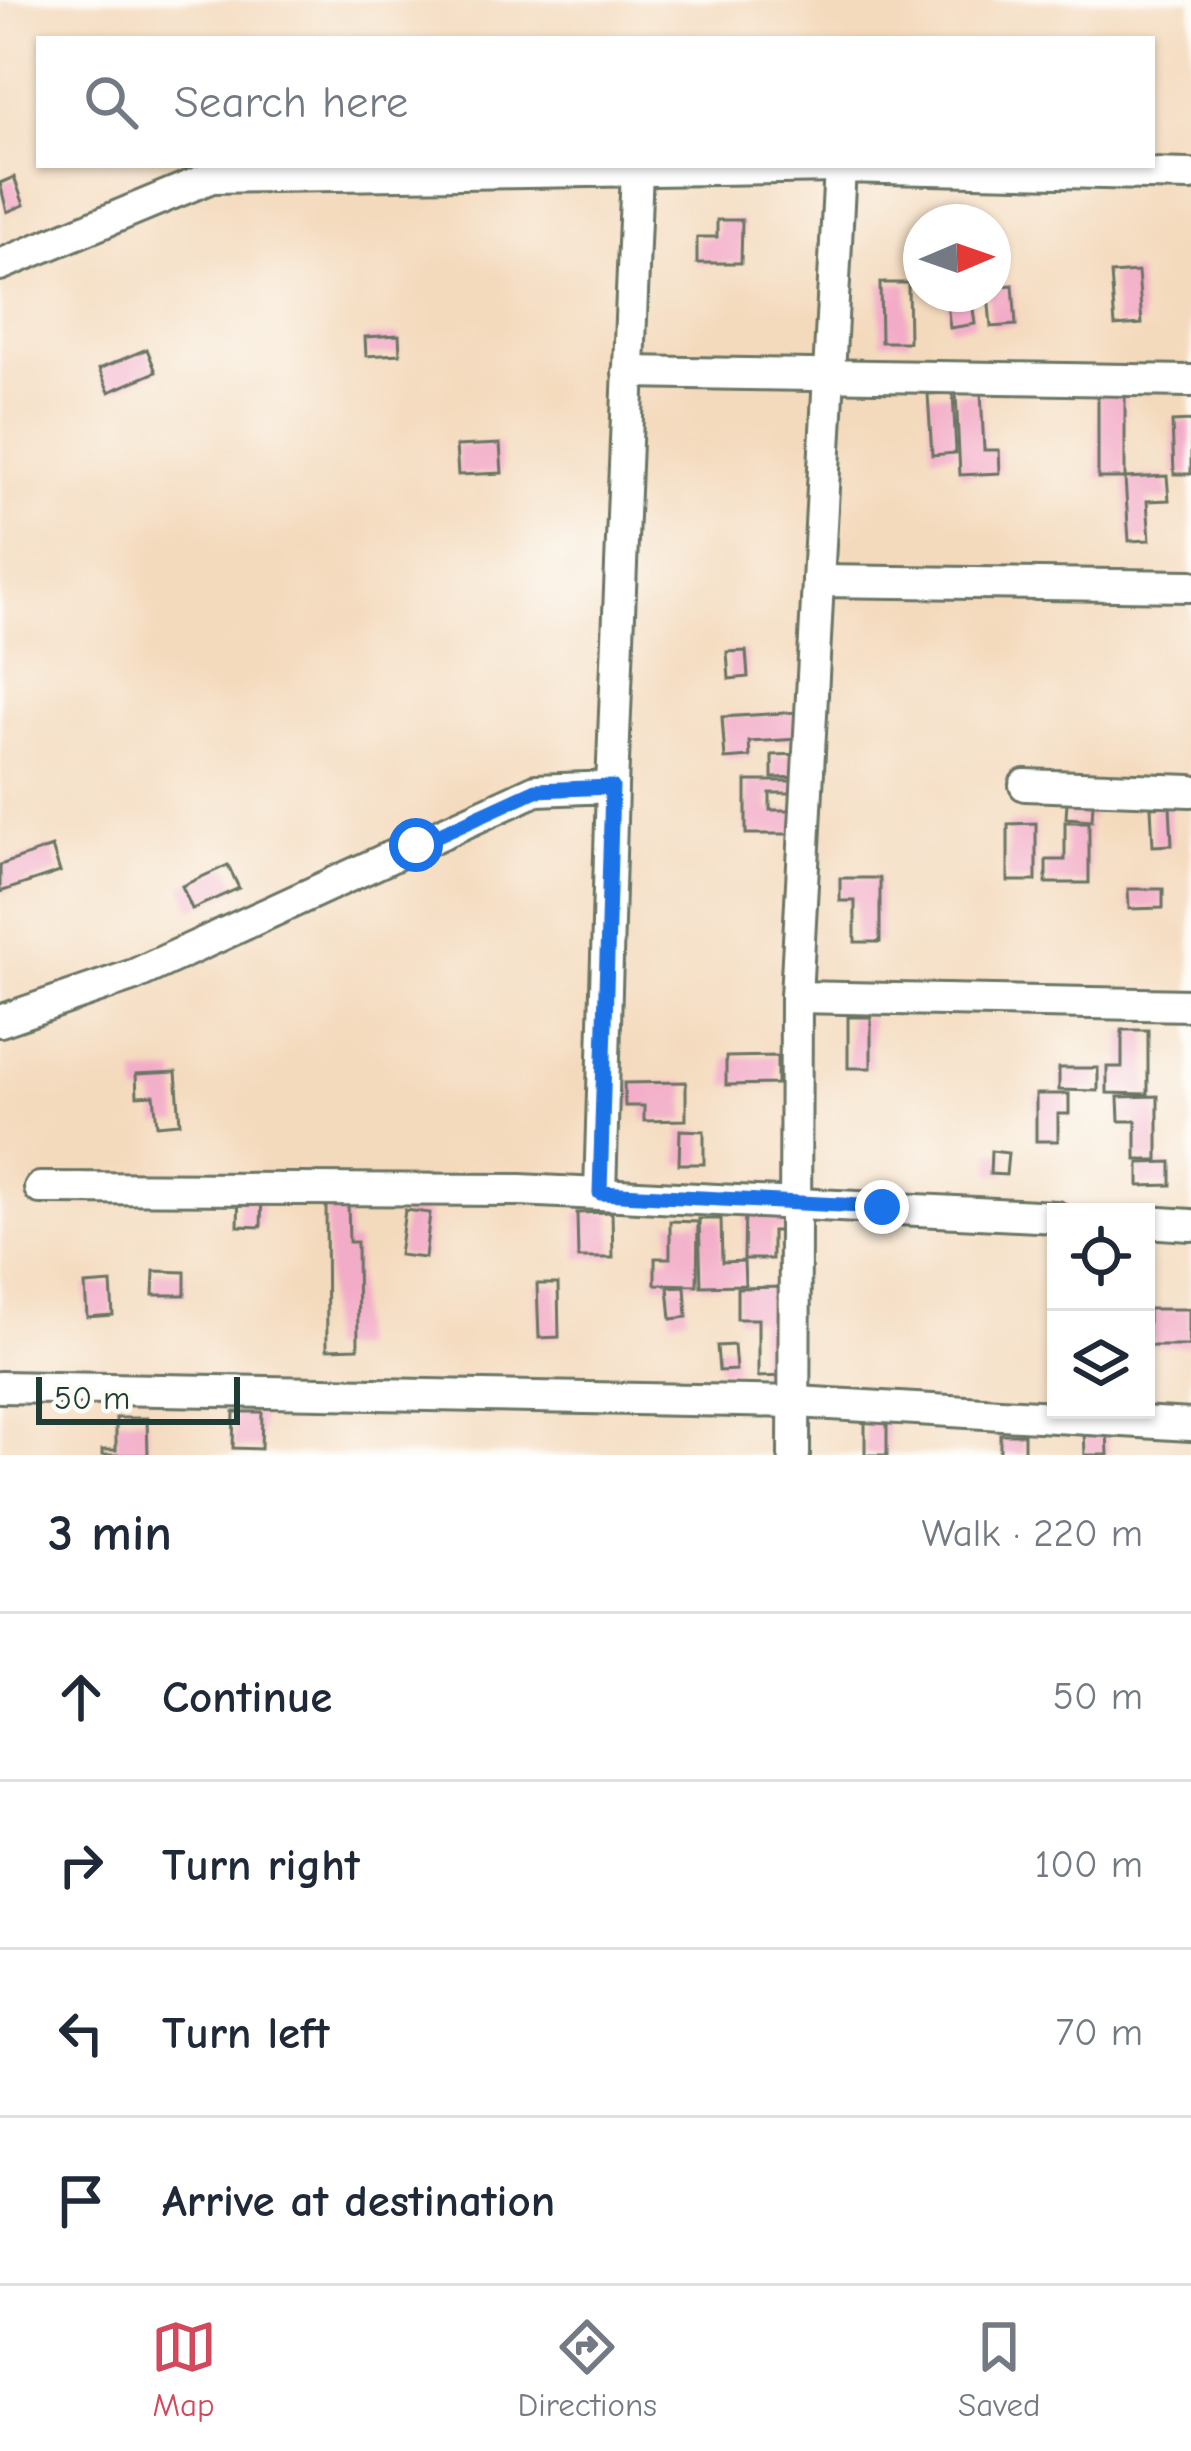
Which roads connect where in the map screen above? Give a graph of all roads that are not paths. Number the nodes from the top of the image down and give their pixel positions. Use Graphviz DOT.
graph roads {
  1 [pos="772,168"];
  2 [pos="840,168"];
  3 [pos="884,168"];
  4 [pos="637,170"];
  5 [pos="1191,175"];
  6 [pos="0,265"];
  7 [pos="628,372"];
  8 [pos="829,372"];
  9 [pos="1191,381"];
  10 [pos="818,581"];
  11 [pos="1191,586"];
  12 [pos="1025,785"];
  13 [pos="612,787"];
  14 [pos="1191,791"];
  15 [pos="796,997"];
  16 [pos="1191,1005"];
  17 [pos="0,1021"];
  18 [pos="40,1188"];
  19 [pos="600,1193"];
  20 [pos="795,1202"];
  21 [pos="1047,1216"];
  22 [pos="1155,1223"];
  23 [pos="1191,1225"];
  24 [pos="0,1387"];
  25 [pos="797,1402"];
  26 [pos="1191,1425"];
  27 [pos="794,1455"];
  1 -- 4 [label="street"];
  2 -- 8 [label="street"];
  3 -- 5 [label="street"];
  4 -- 6 [label="street"];
  4 -- 7 [label="street"];
  7 -- 8 [label="street"];
  7 -- 13 [label="street"];
  8 -- 9 [label="street"];
  8 -- 10 [label="street"];
  10 -- 11 [label="street"];
  10 -- 15 [label="street"];
  12 -- 14 [label="street"];
  13 -- 17 [label="street"];
  13 -- 19 [label="street"];
  15 -- 16 [label="street"];
  15 -- 20 [label="street"];
  18 -- 19 [label="street"];
  19 -- 20 [label="street"];
  20 -- 21 [label="street"];
  20 -- 25 [label="street"];
  22 -- 23 [label="street"];
  24 -- 25 [label="street"];
  25 -- 26 [label="street"];
  25 -- 27 [label="street"];
}
